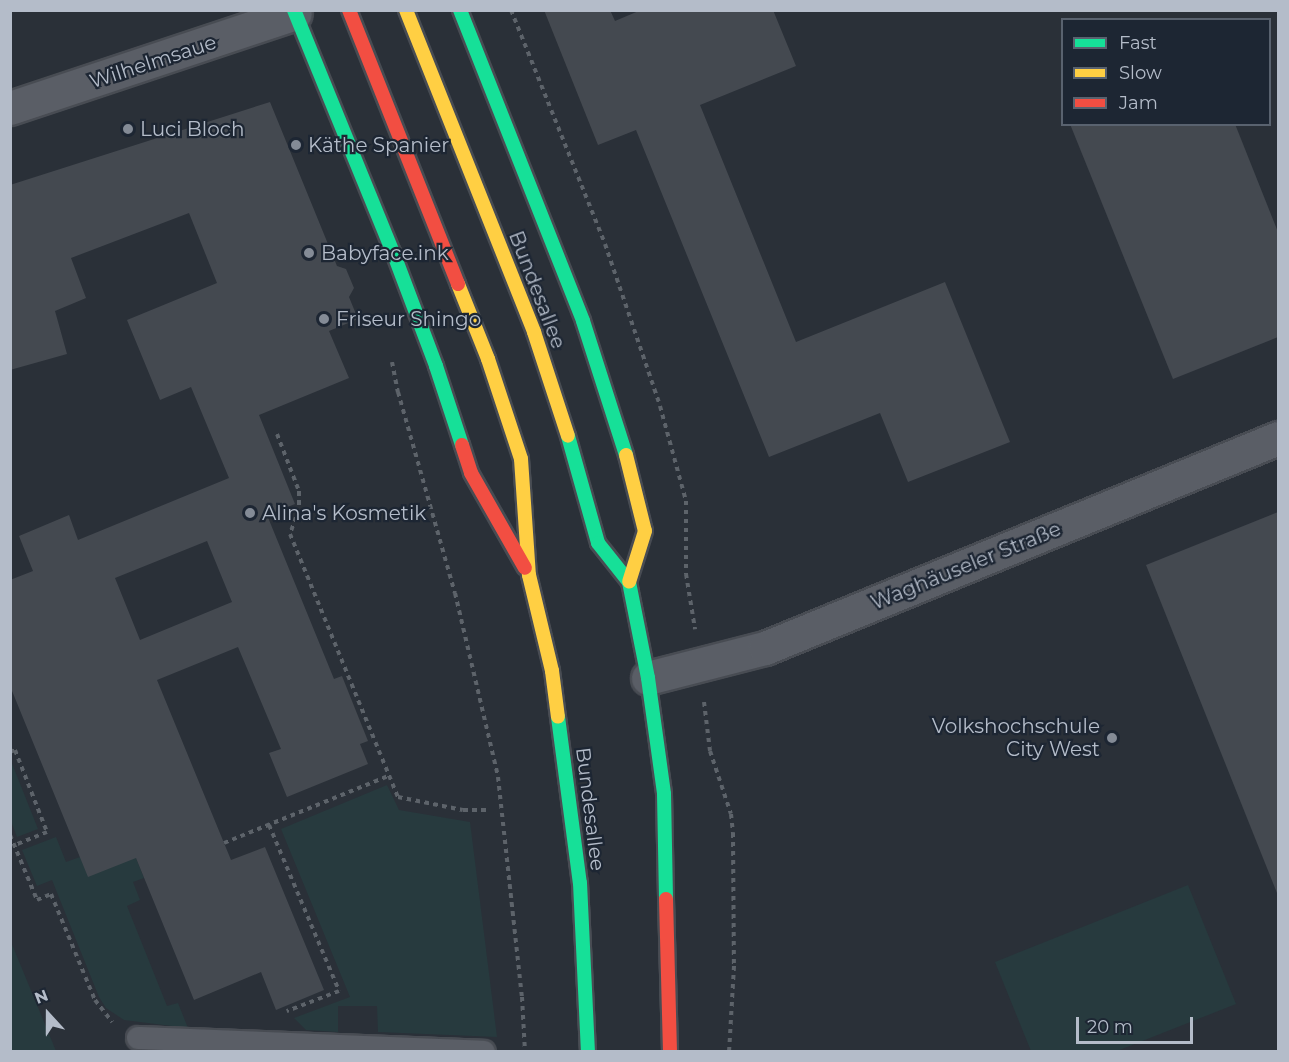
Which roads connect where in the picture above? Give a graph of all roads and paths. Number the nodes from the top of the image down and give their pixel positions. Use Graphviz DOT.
graph roads {
  1 [pos="349,10"];
  2 [pos="406,10"];
  3 [pos="460,10"];
  4 [pos="294,12"];
  5 [pos="10,108"];
  6 [pos="392,359"];
  7 [pos="277,434"];
  8 [pos="1278,438"];
  9 [pos="529,574"];
  10 [pos="629,582"];
  11 [pos="648,678"];
  12 [pos="706,713"];
  13 [pos="10,752"];
  14 [pos="388,776"];
  15 [pos="488,810"];
  16 [pos="269,825"];
  17 [pos="10,835"];
  18 [pos="224,843"];
  19 [pos="15,845"];
  20 [pos="138,1038"];
  21 [pos="282,1043"];
  22 [pos="484,1052"];
  23 [pos="525,1052"];
  24 [pos="588,1052"];
  25 [pos="670,1052"];
  26 [pos="729,1052"];
  1 -- 9 [label="main road, Bundesallee"];
  2 -- 10 [label="main road, Bundesallee"];
  3 -- 10 [label="main road, Bundesallee"];
  4 -- 5 [label="street, Wilhelmsaue"];
  4 -- 9 [label="main road, Bundesallee"];
  6 -- 23 [label="path"];
  7 -- 14 [label="path"];
  8 -- 11 [label="street, Waghäuseler Straße"];
  9 -- 24 [label="main road, Bundesallee"];
  10 -- 11 [label="main road, Bundesallee"];
  11 -- 25 [label="main road, Bundesallee"];
  12 -- 26 [label="path"];
  13 -- 19 [label="path"];
  14 -- 15 [label="path"];
  14 -- 16 [label="path"];
  16 -- 18 [label="path"];
  16 -- 21 [label="path"];
  17 -- 19 [label="path"];
  19 -- 20 [label="path"];
  20 -- 21 [label="lane"];
  21 -- 22 [label="lane"];
}
